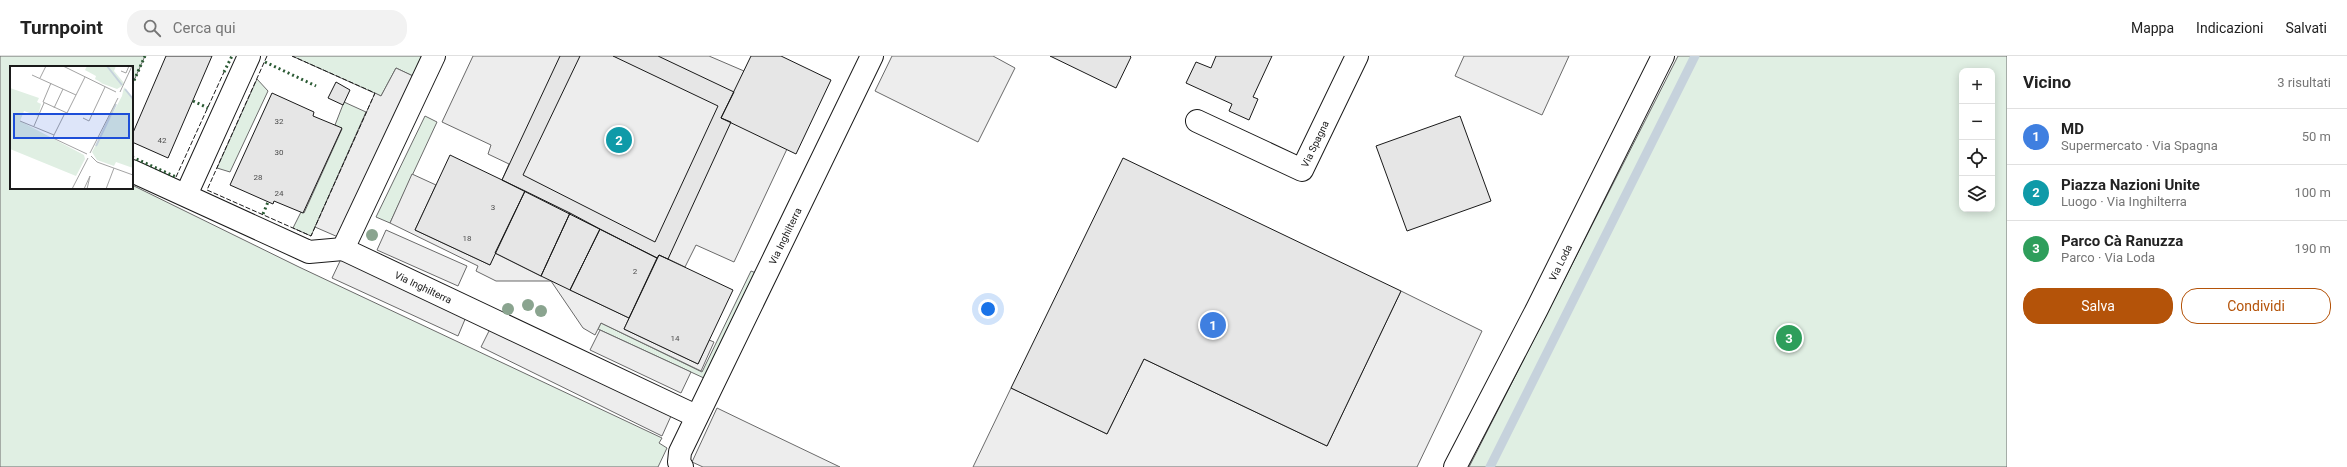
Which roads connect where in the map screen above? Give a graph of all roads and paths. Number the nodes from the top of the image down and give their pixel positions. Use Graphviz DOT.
graph roads {
  1 [pos="249,56"];
  2 [pos="434,56"];
  3 [pos="872,56"];
  4 [pos="1357,56"];
  5 [pos="1663,56"];
  6 [pos="1197,121"];
  7 [pos="133,171"];
  8 [pos="186,195"];
  9 [pos="343,249"];
  10 [pos="696,416"];
  11 [pos="682,467"];
  12 [pos="1455,467"];
  1 -- 8 [label="street"];
  2 -- 9 [label="street"];
  3 -- 10 [label="street, Via Inghilterra"];
  4 -- 6 [label="street, Via Spagna"];
  5 -- 12 [label="street, Via Loda"];
  7 -- 8 [label="street"];
  8 -- 9 [label="street"];
  9 -- 10 [label="street, Via Inghilterra"];
  10 -- 11 [label="street, Via Inghilterra"];
}
